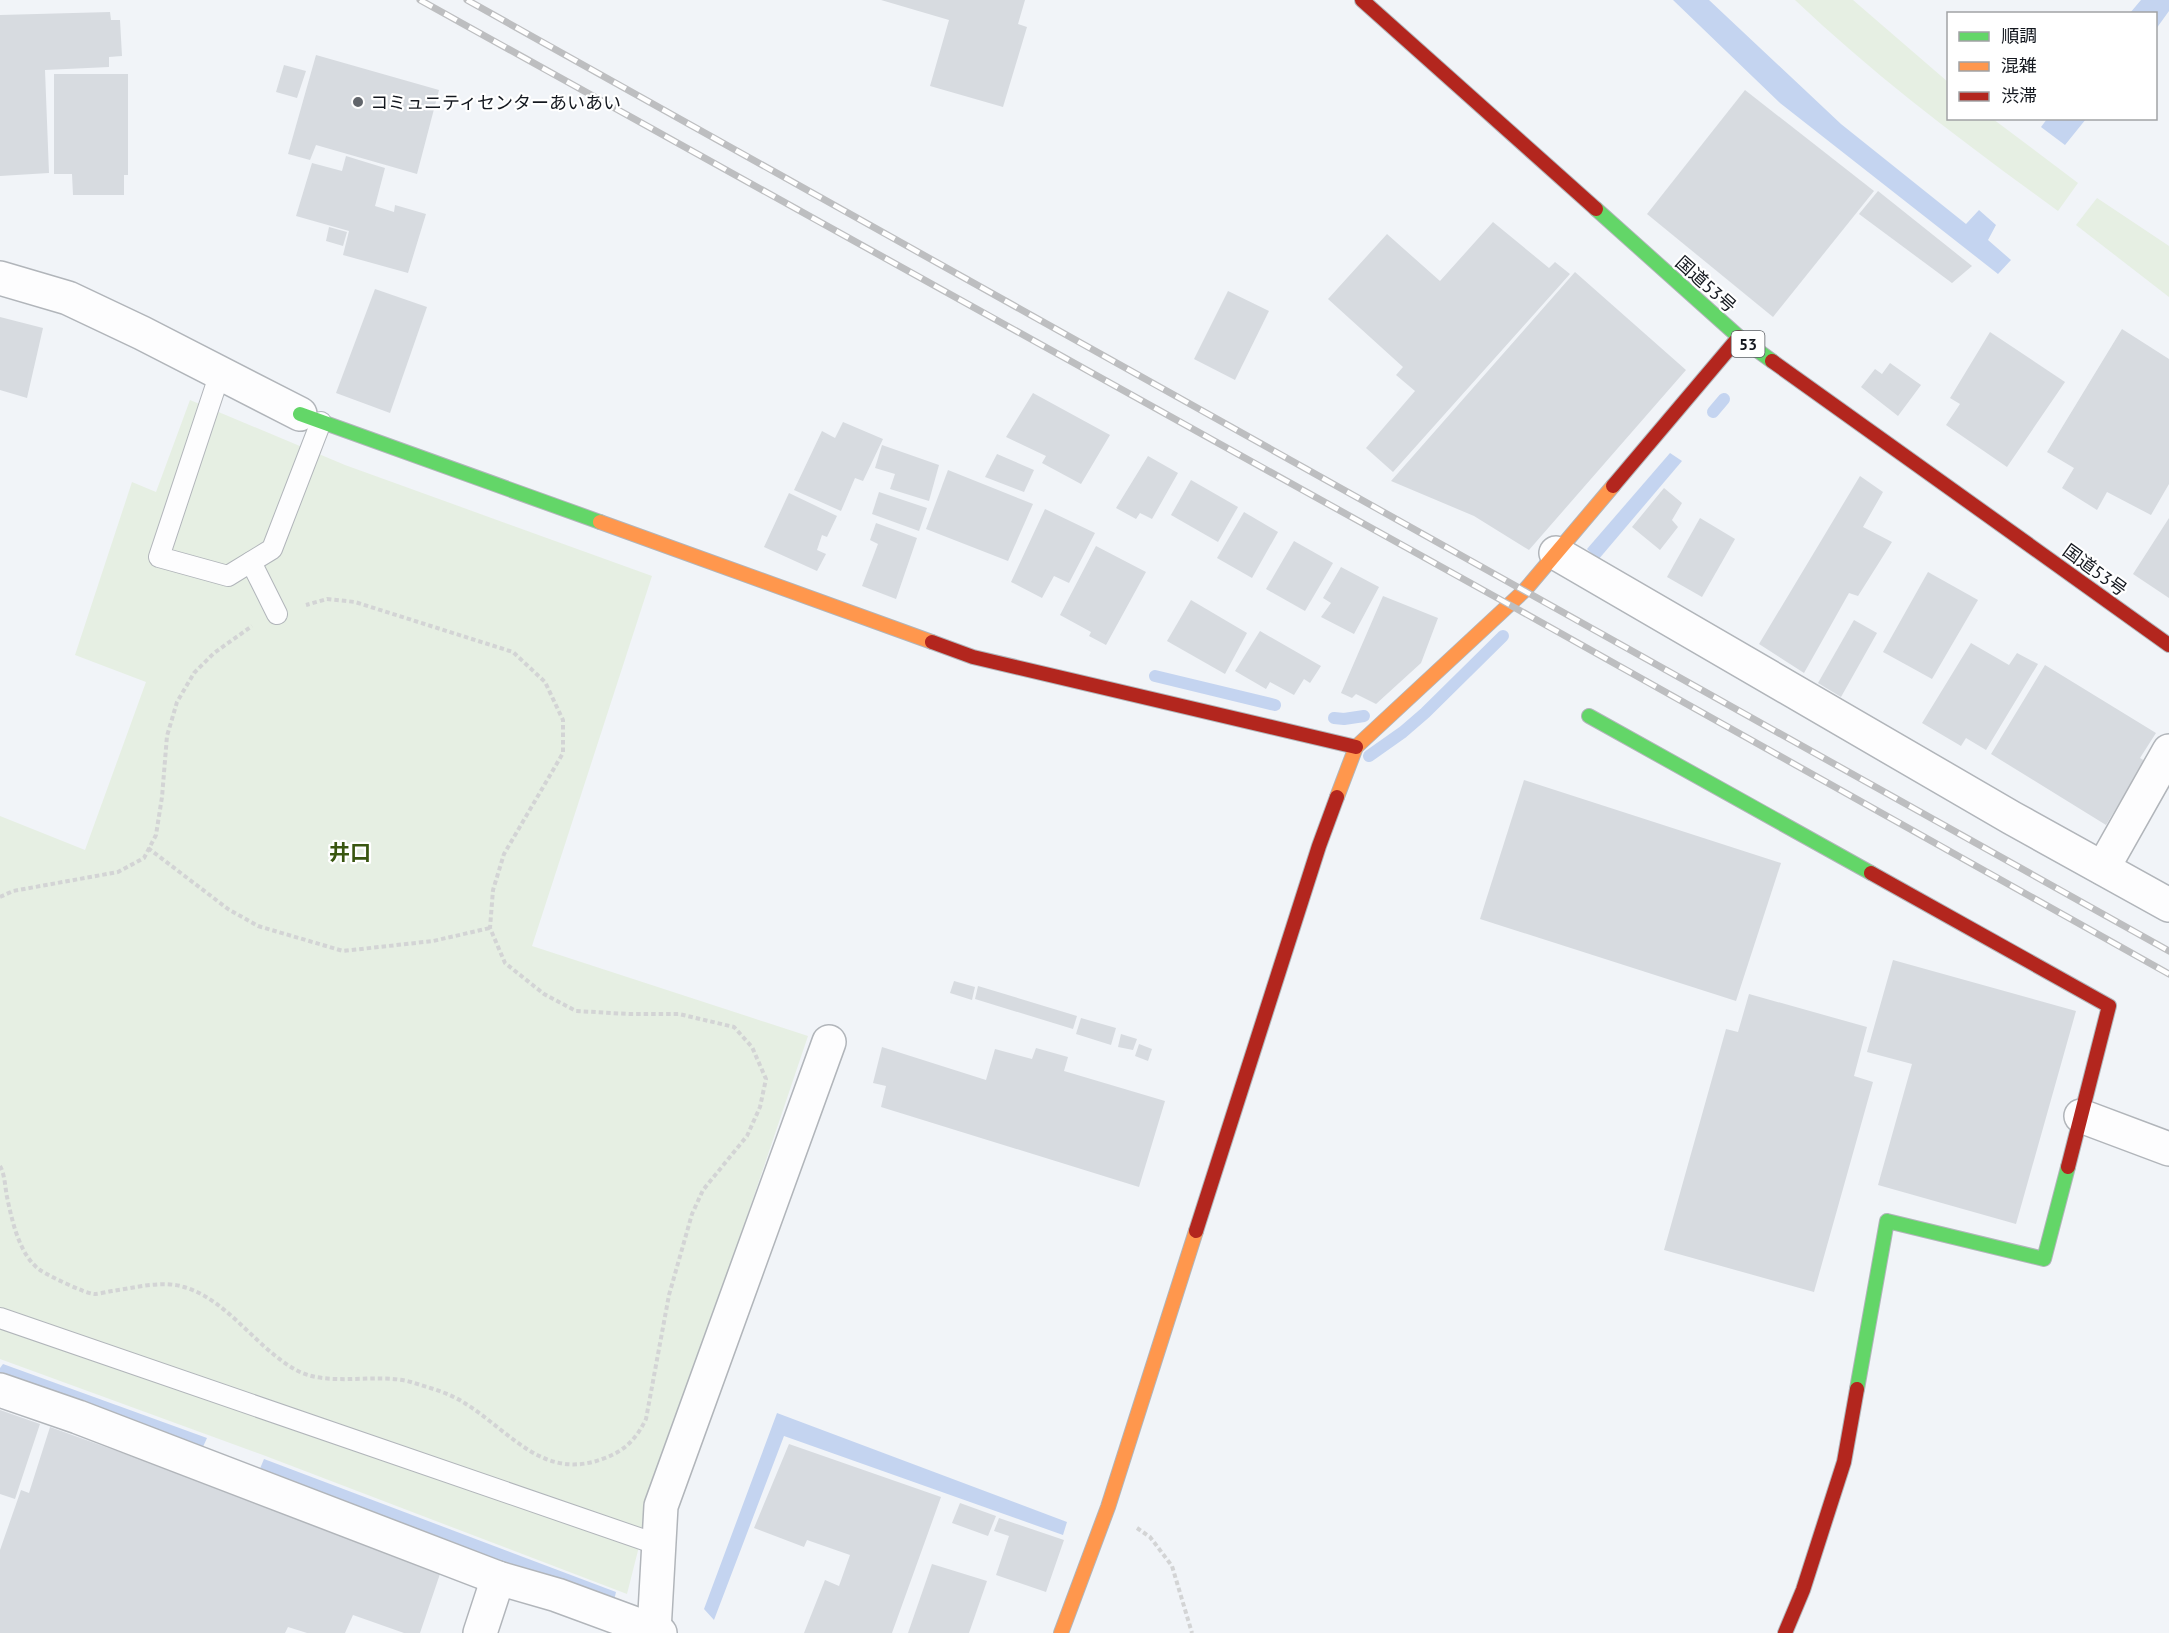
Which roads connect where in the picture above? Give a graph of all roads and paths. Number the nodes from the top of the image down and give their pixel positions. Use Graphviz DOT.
graph roads {
  1 [pos="1362,0"];
  2 [pos="0,278"];
  3 [pos="1739,337"];
  4 [pos="220,373"];
  5 [pos="310,418"];
  6 [pos="1556,553"];
  7 [pos="251,562"];
  8 [pos="277,614"];
  9 [pos="2169,645"];
  10 [pos="1589,716"];
  11 [pos="1356,747"];
  12 [pos="2169,751"];
  13 [pos="148,848"];
  14 [pos="2103,868"];
  15 [pos="0,897"];
  16 [pos="2169,905"];
  17 [pos="490,928"];
  18 [pos="829,1042"];
  19 [pos="2081,1116"];
  20 [pos="2169,1149"];
  21 [pos="0,1166"];
  22 [pos="0,1318"];
  23 [pos="0,1390"];
  24 [pos="1108,1507"];
  25 [pos="659,1545"];
  26 [pos="498,1578"];
  27 [pos="657,1632"];
  28 [pos="1789,1632"];
  29 [pos="480,1633"];
  30 [pos="1061,1633"];
  31 [pos="1192,1633"];
  1 -- 3 [label="main road, 国道53号 / 53"];
  2 -- 4 [label="street"];
  3 -- 6 [label="main road"];
  3 -- 9 [label="main road, 国道53号 / 53"];
  4 -- 5 [label="street"];
  4 -- 7 [label="lane"];
  5 -- 7 [label="lane"];
  5 -- 11 [label="main road"];
  6 -- 11 [label="main road"];
  6 -- 14 [label="street"];
  7 -- 8 [label="lane"];
  8 -- 13 [label="path"];
  8 -- 17 [label="path"];
  10 -- 19 [label="main road"];
  11 -- 24 [label="main road"];
  12 -- 14 [label="street"];
  13 -- 15 [label="path"];
  13 -- 17 [label="path"];
  14 -- 16 [label="street"];
  17 -- 21 [label="path"];
  18 -- 25 [label="street"];
  19 -- 20 [label="street"];
  19 -- 28 [label="main road"];
  22 -- 25 [label="lane"];
  23 -- 26 [label="street"];
  24 -- 30 [label="main road"];
  24 -- 31 [label="path"];
  25 -- 27 [label="street"];
  26 -- 27 [label="street"];
  26 -- 29 [label="street"];
}
